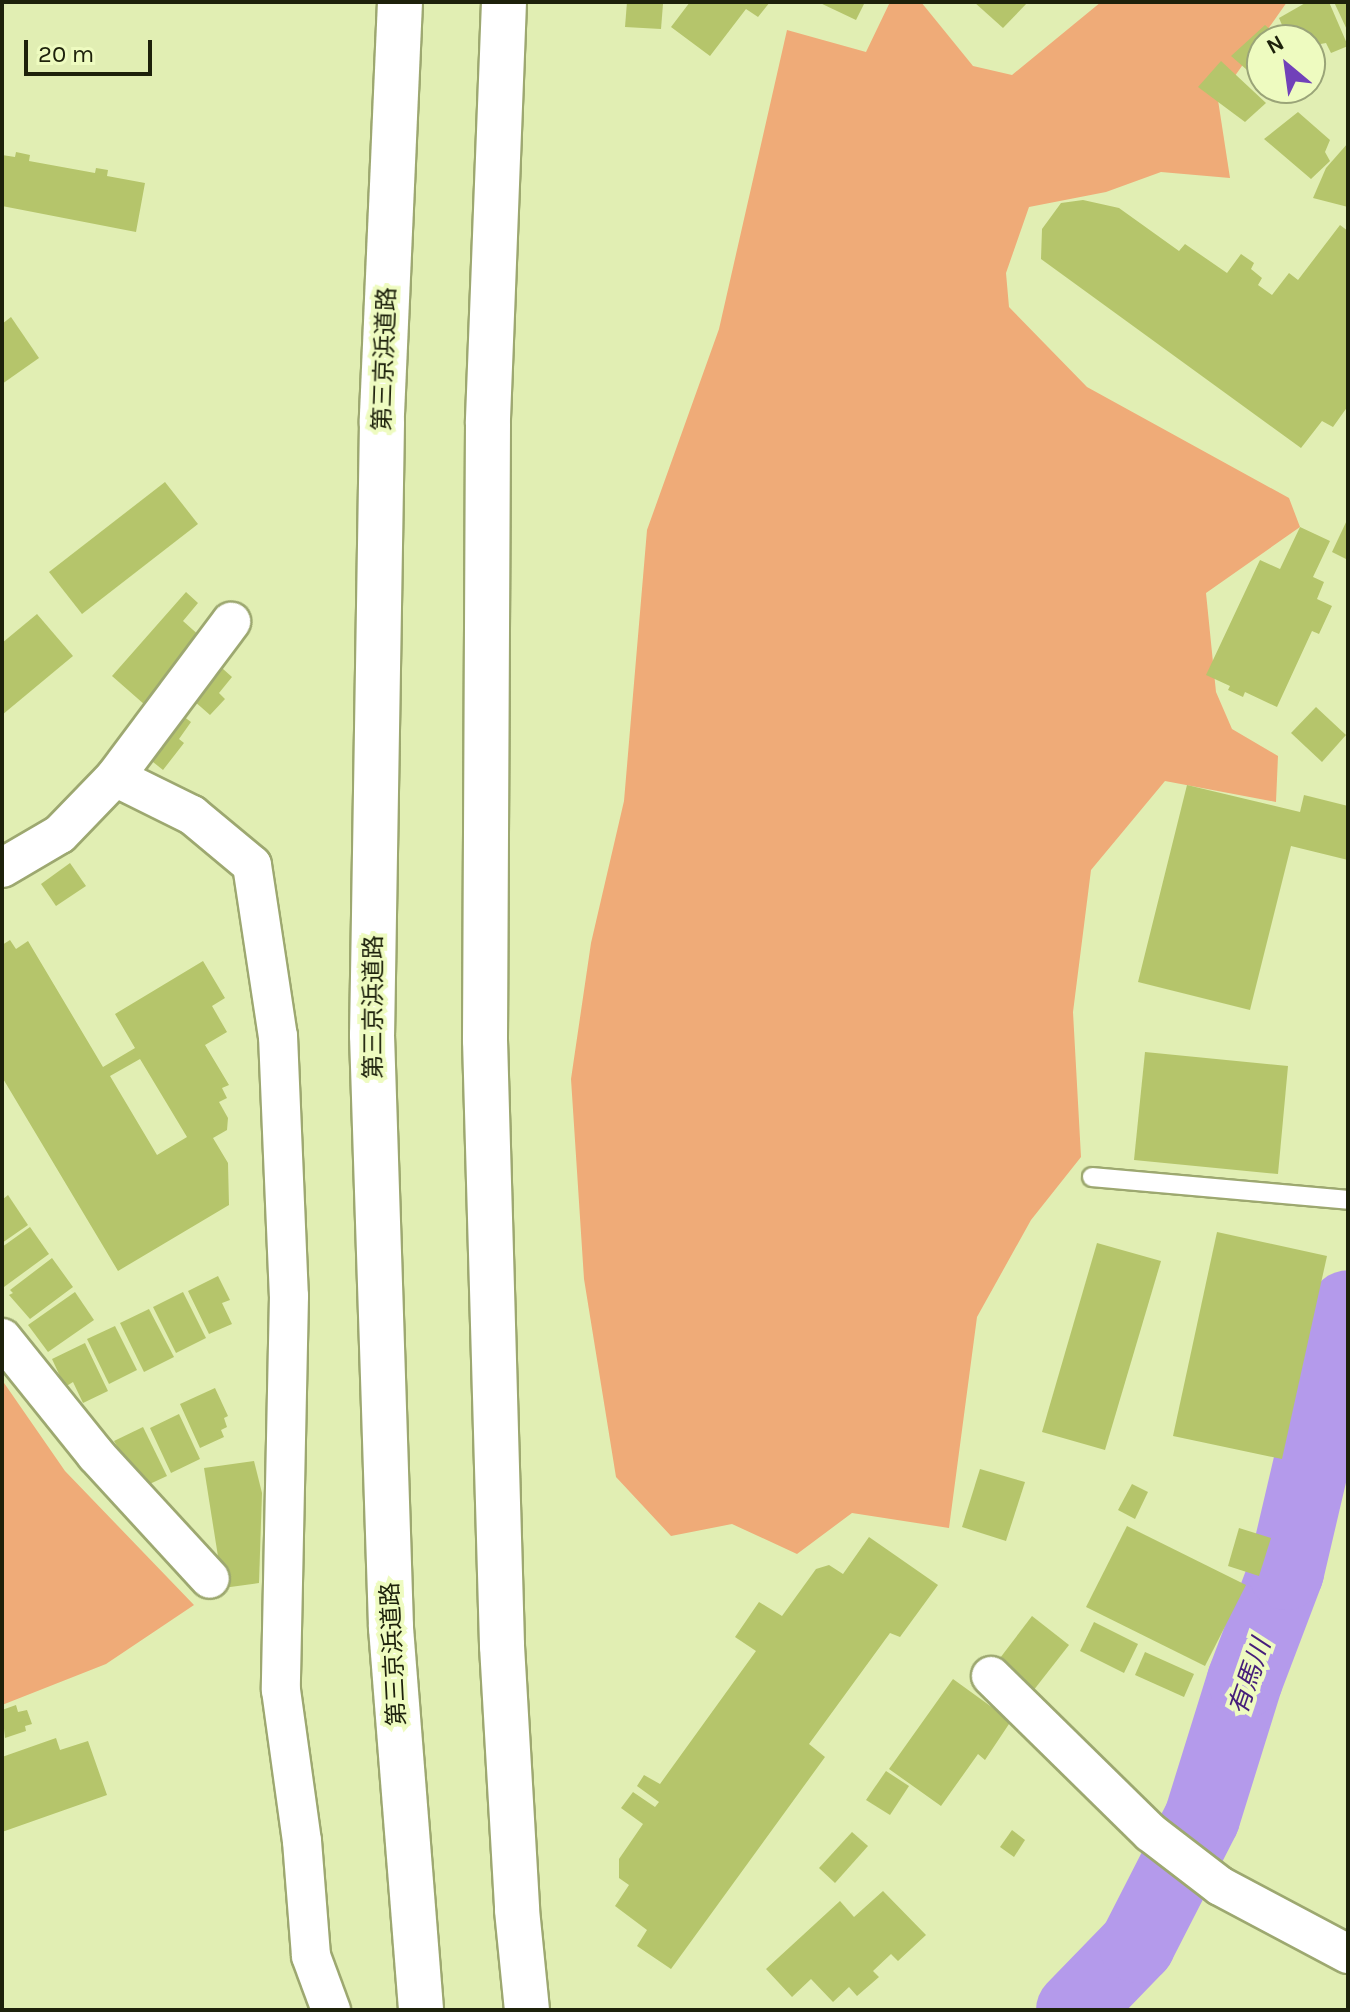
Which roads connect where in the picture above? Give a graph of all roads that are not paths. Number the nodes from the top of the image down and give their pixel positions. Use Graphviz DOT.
graph roads {
  1 [pos="400,2"];
  2 [pos="504,2"];
  3 [pos="231,622"];
  4 [pos="115,777"];
  5 [pos="2,868"];
  6 [pos="1092,1177"];
  7 [pos="1347,1200"];
  8 [pos="2,1338"];
  9 [pos="210,1579"];
  10 [pos="991,1676"];
  11 [pos="1348,1954"];
  12 [pos="331,2010"];
  13 [pos="421,2010"];
  14 [pos="527,2010"];
  1 -- 13 [label="highway, 第三京浜道路"];
  2 -- 14 [label="highway"];
  3 -- 4 [label="street"];
  4 -- 5 [label="street"];
  4 -- 12 [label="street"];
  6 -- 7 [label="lane"];
  8 -- 9 [label="street"];
  10 -- 11 [label="street"];
}
